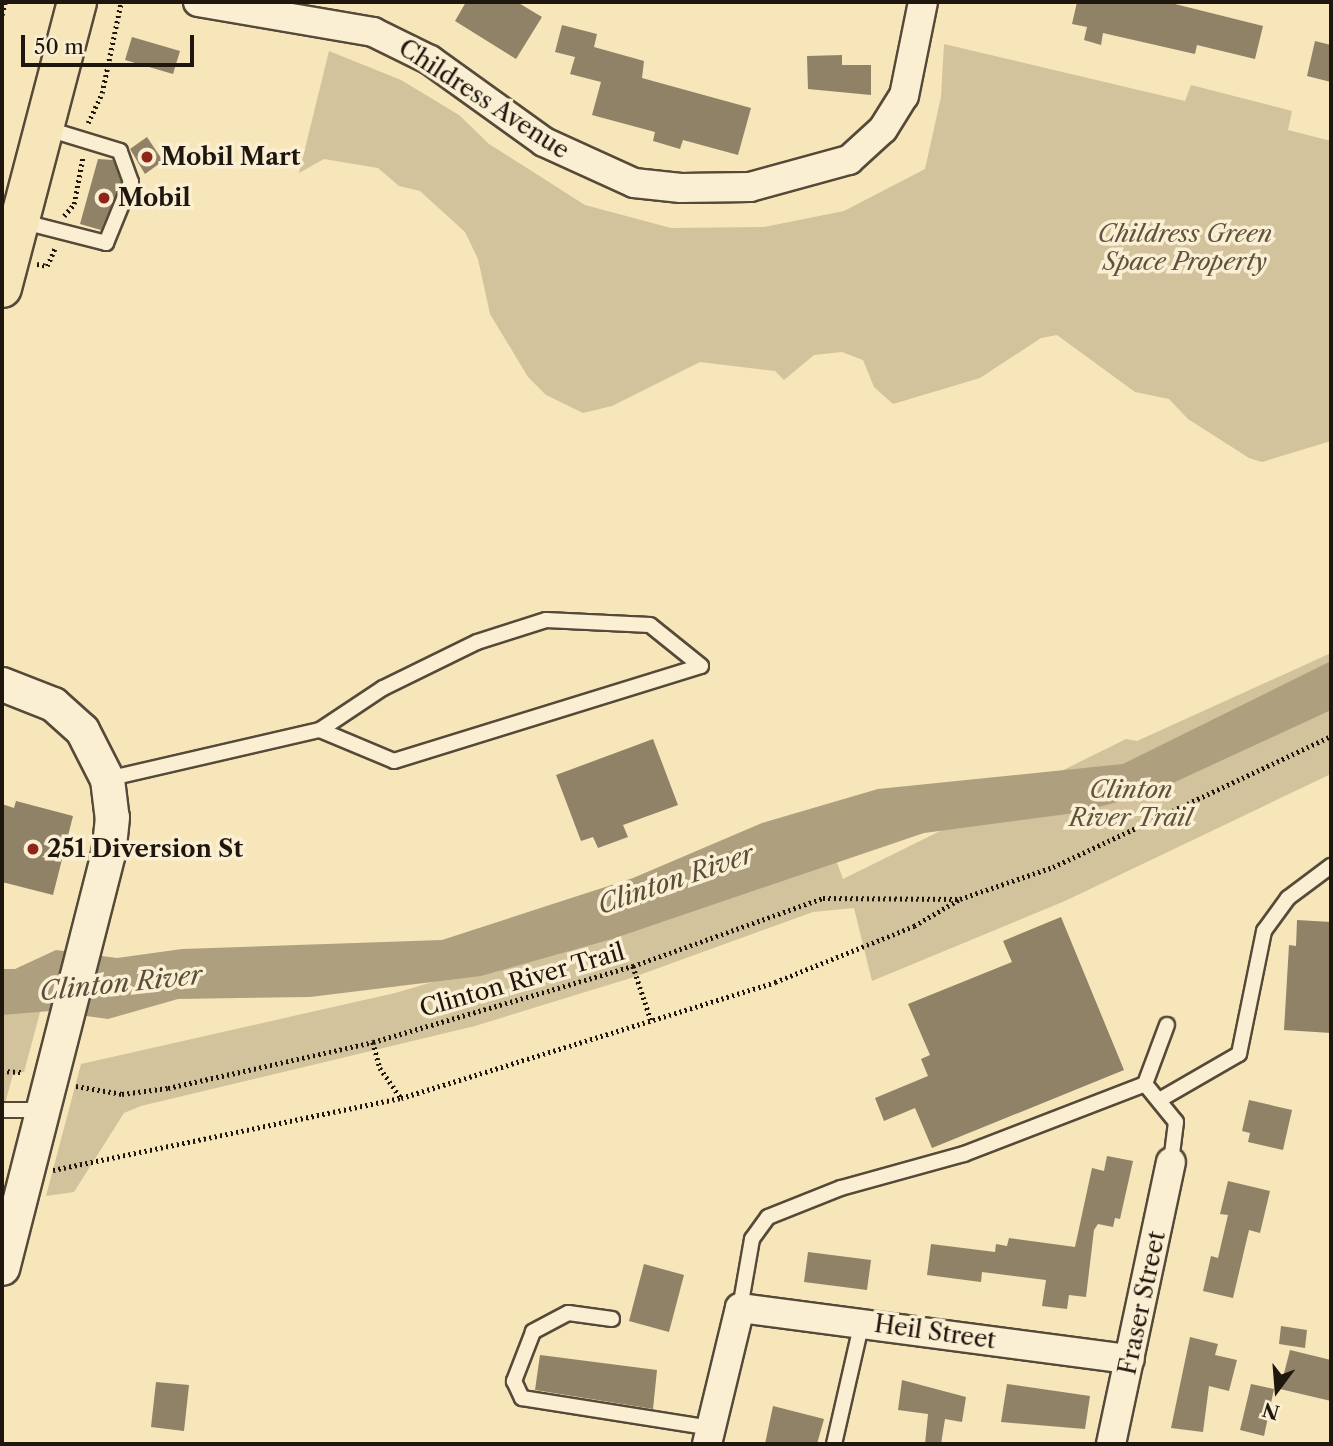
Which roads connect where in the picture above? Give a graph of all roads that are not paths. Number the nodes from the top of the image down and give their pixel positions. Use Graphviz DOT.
graph roads {
  1 [pos="77,2"];
  2 [pos="198,2"];
  3 [pos="923,2"];
  4 [pos="43,128"];
  5 [pos="10,219"];
  6 [pos="2,288"];
  7 [pos="2,684"];
  8 [pos="320,730"];
  9 [pos="107,779"];
  10 [pos="1331,866"];
  11 [pos="1167,1025"];
  12 [pos="1145,1084"];
  13 [pos="1161,1100"];
  14 [pos="2,1110"];
  15 [pos="41,1110"];
  16 [pos="1171,1162"];
  17 [pos="3,1261"];
  18 [pos="740,1308"];
  19 [pos="612,1319"];
  20 [pos="862,1322"];
  21 [pos="1130,1359"];
  22 [pos="709,1436"];
  23 [pos="834,1444"];
  24 [pos="1111,1444"];
  1 -- 4 [label="main road"];
  2 -- 3 [label="street, Childress Avenue"];
  4 -- 5 [label="main road"];
  4 -- 5 [label="lane"];
  5 -- 6 [label="main road"];
  7 -- 9 [label="street"];
  8 -- 8 [label="lane"];
  8 -- 9 [label="lane"];
  9 -- 15 [label="street"];
  10 -- 13 [label="lane"];
  11 -- 12 [label="lane"];
  12 -- 13 [label="lane"];
  12 -- 18 [label="lane"];
  13 -- 16 [label="lane"];
  14 -- 15 [label="lane"];
  15 -- 17 [label="street"];
  16 -- 21 [label="street, Fraser Street"];
  18 -- 20 [label="street, Heil Street"];
  18 -- 22 [label="street"];
  19 -- 22 [label="lane"];
  20 -- 21 [label="street, Heil Street"];
  20 -- 23 [label="lane"];
  21 -- 24 [label="street, Fraser Street"];
}
